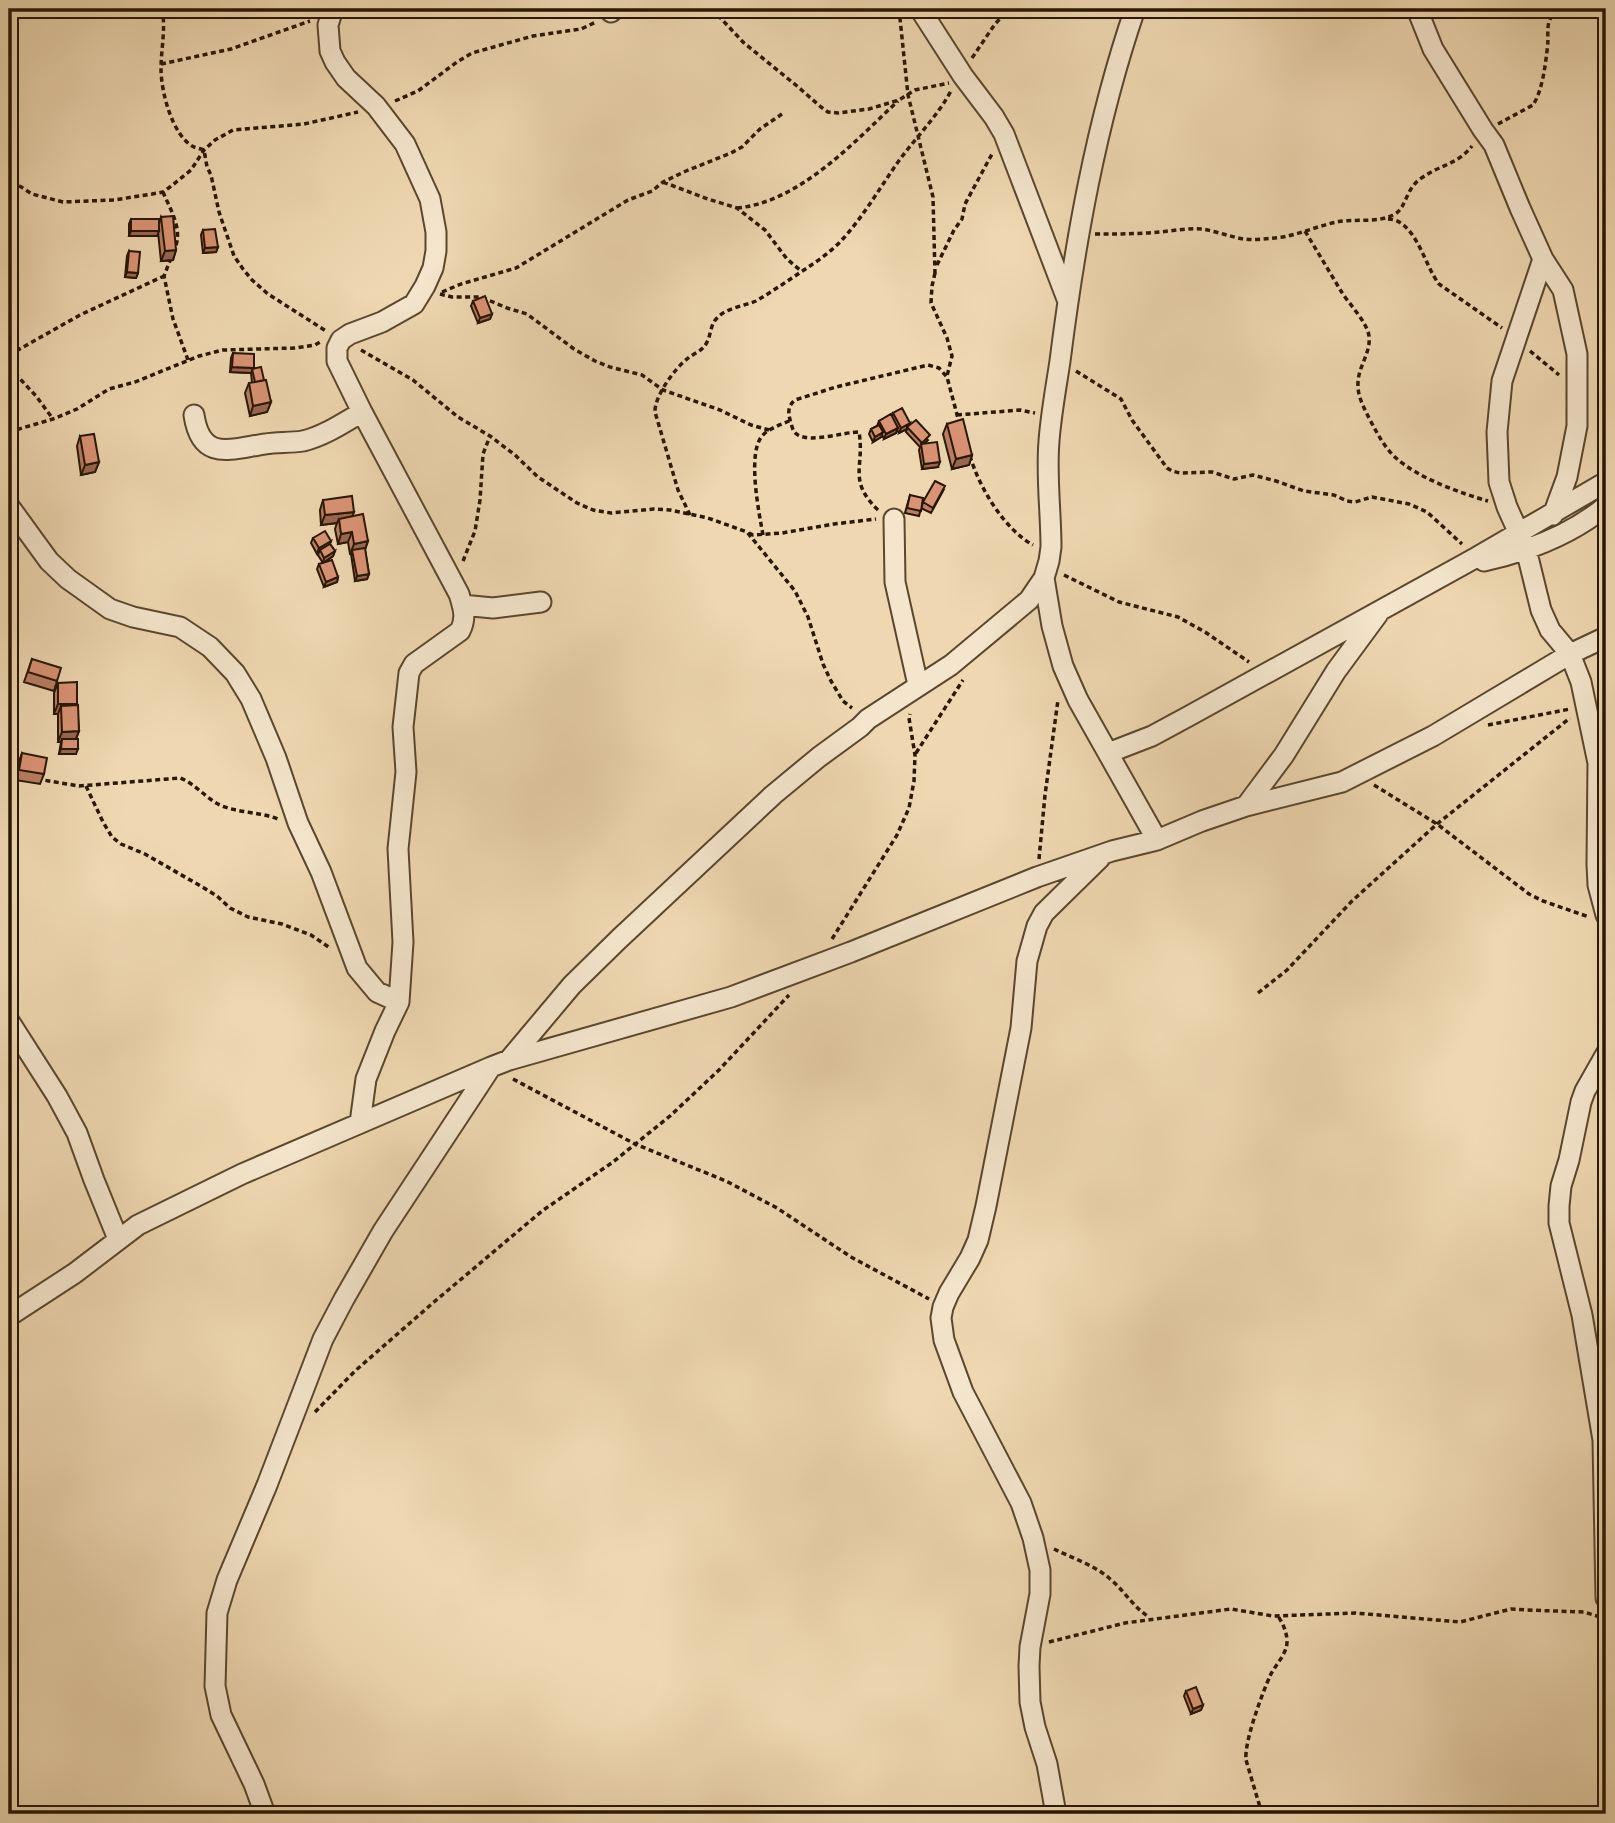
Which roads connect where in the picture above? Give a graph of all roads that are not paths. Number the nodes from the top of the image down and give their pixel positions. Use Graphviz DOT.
graph roads {
  1 [pos="920,9"];
  2 [pos="1135,9"];
  3 [pos="1417,9"];
  4 [pos="332,10"];
  5 [pos="1543,260"];
  6 [pos="1067,299"];
  7 [pos="362,412"];
  8 [pos="194,415"];
  9 [pos="1606,482"];
  10 [pos="1506,505"];
  11 [pos="9,506"];
  12 [pos="1606,506"];
  13 [pos="1548,517"];
  14 [pos="894,519"];
  15 [pos="1522,541"];
  16 [pos="1047,565"];
  17 [pos="1457,568"];
  18 [pos="460,599"];
  19 [pos="541,602"];
  20 [pos="1383,608"];
  21 [pos="1606,637"];
  22 [pos="1570,654"];
  23 [pos="917,686"];
  24 [pos="1108,753"];
  25 [pos="1246,806"];
  26 [pos="1157,840"];
  27 [pos="1103,855"];
  28 [pos="1601,916"];
  29 [pos="399,1002"];
  30 [pos="9,1021"];
  31 [pos="1606,1054"];
  32 [pos="500,1063"];
  33 [pos="360,1123"];
  34 [pos="118,1239"];
  35 [pos="9,1316"];
  36 [pos="1606,1598"];
  37 [pos="265,1814"];
  38 [pos="1056,1814"];
  1 -- 6 [label="street"];
  2 -- 6 [label="street"];
  3 -- 5 [label="street"];
  4 -- 7 [label="street"];
  5 -- 10 [label="street"];
  5 -- 13 [label="street"];
  6 -- 16 [label="street"];
  7 -- 8 [label="street"];
  7 -- 18 [label="street"];
  9 -- 13 [label="street"];
  10 -- 13 [label="street"];
  10 -- 15 [label="street"];
  11 -- 29 [label="street"];
  12 -- 15 [label="street"];
  13 -- 15 [label="street"];
  14 -- 23 [label="street"];
  15 -- 17 [label="street"];
  15 -- 17 [label="street"];
  15 -- 22 [label="street"];
  16 -- 23 [label="street"];
  16 -- 24 [label="street"];
  17 -- 20 [label="street"];
  18 -- 19 [label="street"];
  18 -- 29 [label="street"];
  20 -- 24 [label="street"];
  20 -- 25 [label="street"];
  21 -- 22 [label="street"];
  22 -- 25 [label="street"];
  22 -- 28 [label="street"];
  23 -- 32 [label="street"];
  24 -- 26 [label="street"];
  25 -- 26 [label="street"];
  26 -- 27 [label="street"];
  27 -- 32 [label="street"];
  27 -- 38 [label="street"];
  29 -- 33 [label="street"];
  30 -- 34 [label="street"];
  31 -- 36 [label="street"];
  32 -- 33 [label="street"];
  32 -- 37 [label="street"];
  33 -- 34 [label="street"];
  34 -- 35 [label="street"];
}
